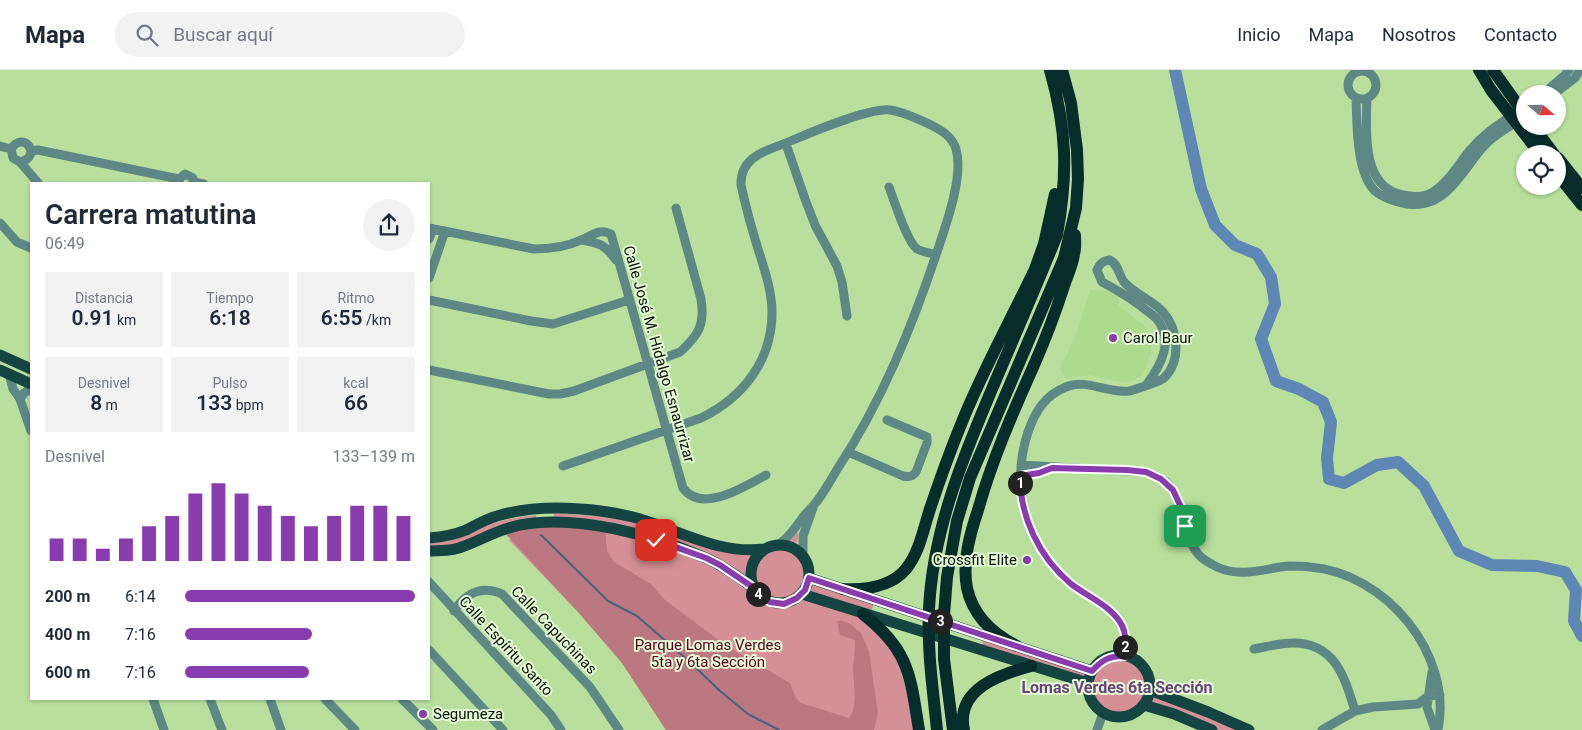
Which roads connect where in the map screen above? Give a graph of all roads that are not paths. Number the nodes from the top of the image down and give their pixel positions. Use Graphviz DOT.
graph roads {
  1 [pos="1050,70"];
  2 [pos="1062,70"];
  3 [pos="1478,70"];
  4 [pos="1493,70"];
  5 [pos="1569,70"];
  6 [pos="1580,70"];
  7 [pos="1365,71"];
  8 [pos="1354,72"];
  9 [pos="1553,85"];
  10 [pos="1566,85"];
  11 [pos="1356,98"];
  12 [pos="1367,98"];
  13 [pos="1516,102"];
  14 [pos="1516,114"];
  15 [pos="1516,121"];
  16 [pos="1062,127"];
  17 [pos="1485,140"];
  18 [pos="786,144"];
  19 [pos="1533,145"];
  20 [pos="0,146"];
  21 [pos="11,149"];
  22 [pos="31,151"];
  23 [pos="20,162"];
  24 [pos="1566,168"];
  25 [pos="37,182"];
  26 [pos="179,182"];
  27 [pos="194,182"];
  28 [pos="1566,185"];
  29 [pos="889,188"];
  30 [pos="1582,188"];
  31 [pos="1582,205"];
  32 [pos="676,208"];
  33 [pos="1076,208"];
  34 [pos="0,223"];
  35 [pos="431,228"];
  36 [pos="445,231"];
  37 [pos="582,240"];
  38 [pos="30,248"];
  39 [pos="936,255"];
  40 [pos="618,263"];
  41 [pos="430,275"];
  42 [pos="430,300"];
  43 [pos="629,300"];
  44 [pos="847,316"];
  45 [pos="0,355"];
  46 [pos="647,365"];
  47 [pos="30,367"];
  48 [pos="430,370"];
  49 [pos="4,372"];
  50 [pos="30,384"];
  51 [pos="1147,384"];
  52 [pos="30,389"];
  53 [pos="20,399"];
  54 [pos="27,408"];
  55 [pos="887,420"];
  56 [pos="30,425"];
  57 [pos="666,430"];
  58 [pos="848,452"];
  59 [pos="1021,465"];
  60 [pos="563,466"];
  61 [pos="1052,468"];
  62 [pos="766,475"];
  63 [pos="1020,476"];
  64 [pos="537,509"];
  65 [pos="550,509"];
  66 [pos="550,522"];
  67 [pos="538,523"];
  68 [pos="801,527"];
  69 [pos="430,538"];
  70 [pos="778,545"];
  71 [pos="765,549"];
  72 [pos="430,551"];
  73 [pos="803,556"];
  74 [pos="809,578"];
  75 [pos="430,583"];
  76 [pos="754,588"];
  77 [pos="843,589"];
  78 [pos="802,594"];
  79 [pos="454,611"];
  80 [pos="867,615"];
  81 [pos="1017,646"];
  82 [pos="1254,649"];
  83 [pos="430,651"];
  84 [pos="1124,656"];
  85 [pos="1031,666"];
  86 [pos="1432,667"];
  87 [pos="1092,671"];
  88 [pos="1088,683"];
  89 [pos="1150,690"];
  90 [pos="1440,695"];
  91 [pos="1428,696"];
  92 [pos="153,700"];
  93 [pos="210,700"];
  94 [pos="270,700"];
  95 [pos="326,700"];
  96 [pos="403,700"];
  97 [pos="1418,704"];
  98 [pos="1144,705"];
  99 [pos="1355,711"];
  100 [pos="1441,711"];
  101 [pos="1103,713"];
  102 [pos="1428,713"];
  103 [pos="1343,717"];
  104 [pos="164,730"];
  105 [pos="222,730"];
  106 [pos="281,730"];
  107 [pos="355,730"];
  108 [pos="433,730"];
  109 [pos="503,730"];
  110 [pos="561,730"];
  111 [pos="619,730"];
  112 [pos="919,730"];
  113 [pos="937,730"];
  114 [pos="952,730"];
  115 [pos="964,730"];
  116 [pos="1096,730"];
  117 [pos="1212,730"];
  118 [pos="1249,730"];
  119 [pos="1322,730"];
  120 [pos="1330,730"];
  121 [pos="1436,730"];
  1 -- 16 [label="highway"];
  2 -- 33 [label="highway"];
  3 -- 19 [label="highway"];
  4 -- 13 [label="highway"];
  5 -- 9 [label="street"];
  6 -- 10 [label="street"];
  7 -- 8 [label="street"];
  7 -- 12 [label="street"];
  8 -- 11 [label="street"];
  11 -- 12 [label="street"];
  11 -- 17 [label="street"];
  12 -- 17 [label="street"];
  14 -- 17 [label="street"];
  15 -- 17 [label="street"];
  16 -- 77 [label="highway"];
  16 -- 113 [label="highway"];
  18 -- 39 [label="street"];
  18 -- 44 [label="street"];
  18 -- 57 [label="street"];
  20 -- 21 [label="street"];
  21 -- 22 [label="street"];
  21 -- 23 [label="street"];
  22 -- 23 [label="street"];
  22 -- 26 [label="street"];
  23 -- 25 [label="street"];
  24 -- 30 [label="highway"];
  26 -- 27 [label="street"];
  28 -- 31 [label="highway"];
  29 -- 39 [label="street"];
  32 -- 46 [label="street"];
  33 -- 81 [label="highway"];
  33 -- 114 [label="highway"];
  34 -- 38 [label="street"];
  35 -- 36 [label="street, Calle José M. Hidalgo Esnaurrizar"];
  36 -- 37 [label="street, Calle José M. Hidalgo Esnaurrizar"];
  36 -- 41 [label="street"];
  37 -- 40 [label="street"];
  37 -- 40 [label="street, Calle José M. Hidalgo Esnaurrizar"];
  39 -- 58 [label="street"];
  40 -- 43 [label="street, Calle José M. Hidalgo Esnaurrizar"];
  42 -- 43 [label="street"];
  43 -- 46 [label="street, Calle José M. Hidalgo Esnaurrizar"];
  45 -- 47 [label="main road"];
  46 -- 48 [label="street"];
  46 -- 57 [label="street, Calle José M. Hidalgo Esnaurrizar"];
  49 -- 50 [label="main road"];
  49 -- 53 [label="street"];
  51 -- 51 [label="street"];
  51 -- 59 [label="street"];
  52 -- 53 [label="street"];
  53 -- 54 [label="street"];
  54 -- 56 [label="street"];
  55 -- 58 [label="street"];
  57 -- 60 [label="street"];
  57 -- 62 [label="street, Calle José M. Hidalgo Esnaurrizar"];
  58 -- 68 [label="street"];
  59 -- 61 [label="street"];
  59 -- 63 [label="street"];
  61 -- 63 [label="street"];
  61 -- 86 [label="street"];
  63 -- 84 [label="street"];
  64 -- 65 [label="main road"];
  64 -- 67 [label="main road"];
  64 -- 69 [label="main road"];
  65 -- 66 [label="main road"];
  65 -- 71 [label="main road"];
  66 -- 67 [label="main road"];
  66 -- 76 [label="main road"];
  67 -- 72 [label="main road"];
  68 -- 70 [label="street"];
  68 -- 73 [label="street"];
  70 -- 71 [label="main road"];
  70 -- 73 [label="main road"];
  71 -- 76 [label="main road"];
  73 -- 74 [label="main road"];
  74 -- 77 [label="main road"];
  74 -- 78 [label="main road"];
  75 -- 79 [label="street, Calle Espíritu Santo"];
  76 -- 78 [label="main road"];
  77 -- 81 [label="main road"];
  78 -- 80 [label="main road"];
  79 -- 110 [label="street, Calle Espíritu Santo"];
  79 -- 111 [label="street, Calle Capuchinas"];
  80 -- 85 [label="main road"];
  80 -- 112 [label="highway"];
  81 -- 87 [label="main road"];
  82 -- 99 [label="street"];
  83 -- 109 [label="street"];
  84 -- 87 [label="main road"];
  84 -- 89 [label="main road"];
  85 -- 88 [label="main road"];
  85 -- 115 [label="highway"];
  86 -- 90 [label="street"];
  86 -- 91 [label="street"];
  87 -- 88 [label="main road"];
  88 -- 101 [label="main road"];
  89 -- 98 [label="main road"];
  89 -- 118 [label="main road"];
  90 -- 91 [label="street"];
  90 -- 100 [label="street"];
  91 -- 97 [label="street"];
  91 -- 102 [label="street"];
  92 -- 104 [label="street"];
  93 -- 105 [label="street"];
  94 -- 106 [label="street"];
  95 -- 107 [label="street"];
  96 -- 108 [label="street"];
  97 -- 99 [label="street"];
  97 -- 102 [label="street"];
  98 -- 101 [label="main road"];
  98 -- 117 [label="main road"];
  99 -- 103 [label="street"];
  100 -- 102 [label="street"];
  100 -- 121 [label="street"];
  101 -- 116 [label="street"];
  102 -- 121 [label="street"];
  103 -- 119 [label="street"];
  103 -- 120 [label="street"];
}
